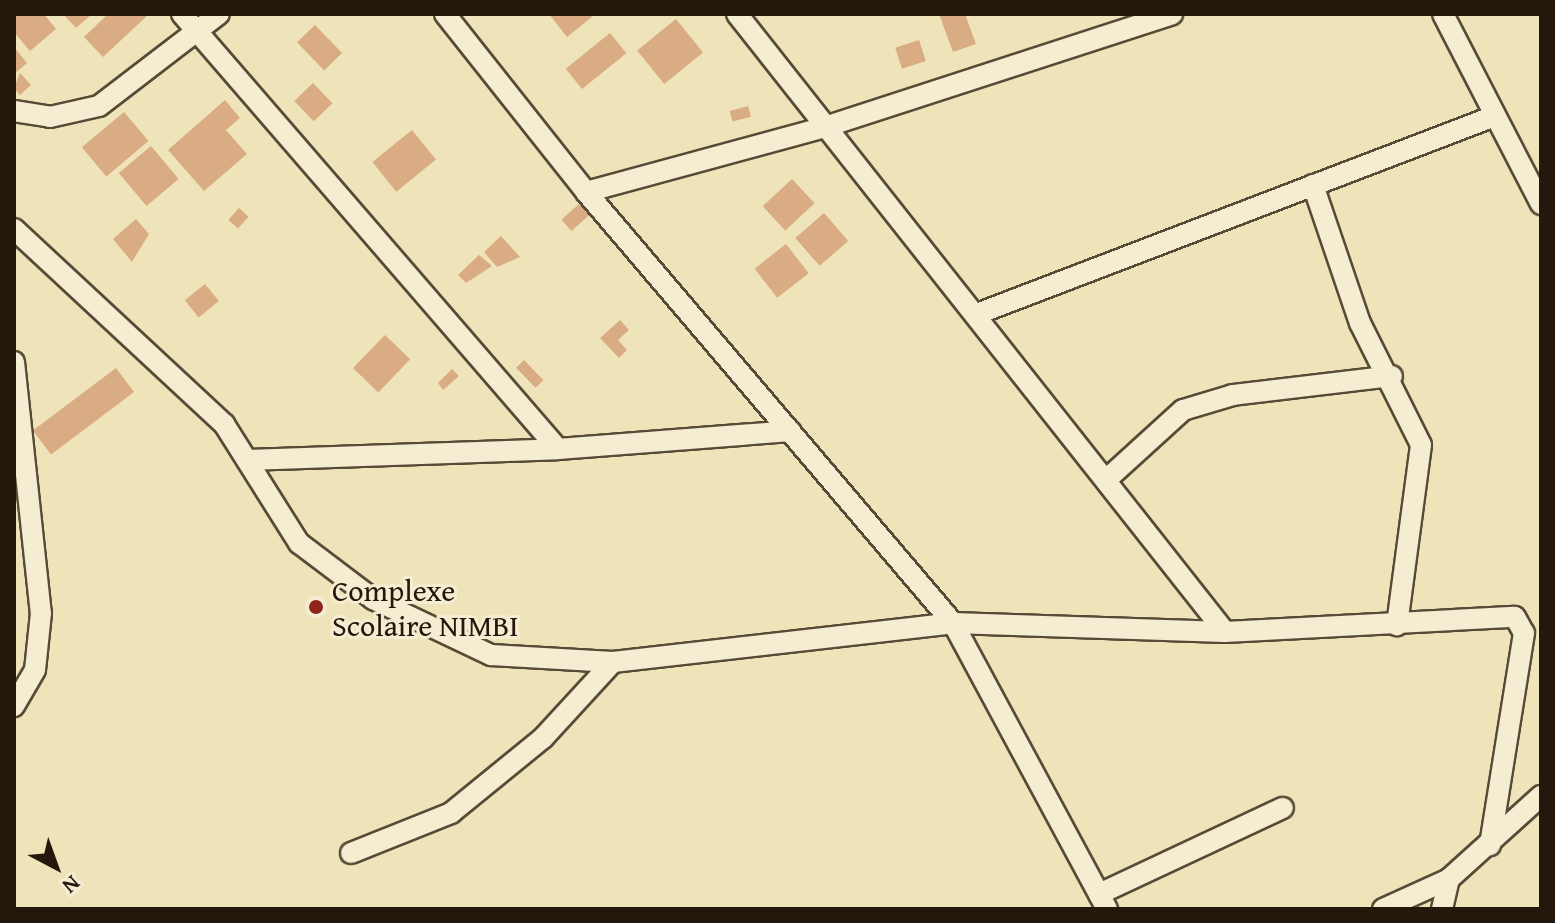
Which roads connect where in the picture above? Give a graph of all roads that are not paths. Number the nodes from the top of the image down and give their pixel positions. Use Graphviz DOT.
graph roads {
  1 [pos="182,14"];
  2 [pos="219,14"];
  3 [pos="445,14"];
  4 [pos="737,14"];
  5 [pos="1172,14"];
  6 [pos="1443,14"];
  7 [pos="197,32"];
  8 [pos="14,111"];
  9 [pos="1492,117"];
  10 [pos="825,127"];
  11 [pos="1313,185"];
  12 [pos="586,192"];
  13 [pos="1541,204"];
  14 [pos="14,229"];
  15 [pos="977,314"];
  16 [pos="14,362"];
  17 [pos="1392,376"];
  18 [pos="790,431"];
  19 [pos="558,449"];
  20 [pos="247,460"];
  21 [pos="1106,480"];
  22 [pos="953,623"];
  23 [pos="1397,625"];
  24 [pos="1225,632"];
  25 [pos="613,662"];
  26 [pos="14,706"];
  27 [pos="1541,796"];
  28 [pos="1283,808"];
  29 [pos="1490,845"];
  30 [pos="351,853"];
  31 [pos="1449,879"];
  32 [pos="1103,902"];
  33 [pos="1443,908"];
  34 [pos="1383,909"];
  1 -- 7 [label="street"];
  2 -- 7 [label="street"];
  3 -- 12 [label="street"];
  4 -- 10 [label="street"];
  5 -- 10 [label="street"];
  6 -- 9 [label="street"];
  7 -- 8 [label="street"];
  7 -- 19 [label="street"];
  9 -- 11 [label="street"];
  9 -- 13 [label="street"];
  10 -- 12 [label="street"];
  10 -- 15 [label="street"];
  11 -- 15 [label="street"];
  11 -- 17 [label="street"];
  12 -- 18 [label="street"];
  14 -- 20 [label="street"];
  15 -- 21 [label="street"];
  16 -- 26 [label="street"];
  17 -- 21 [label="street"];
  17 -- 23 [label="street"];
  18 -- 19 [label="street"];
  18 -- 22 [label="street"];
  19 -- 20 [label="street"];
  20 -- 25 [label="street"];
  21 -- 24 [label="street"];
  22 -- 24 [label="street"];
  22 -- 25 [label="street"];
  22 -- 32 [label="street"];
  23 -- 24 [label="street"];
  23 -- 29 [label="street"];
  25 -- 30 [label="street"];
  27 -- 29 [label="street"];
  28 -- 32 [label="street"];
  29 -- 31 [label="street"];
  31 -- 33 [label="street"];
  31 -- 34 [label="street"];
}
